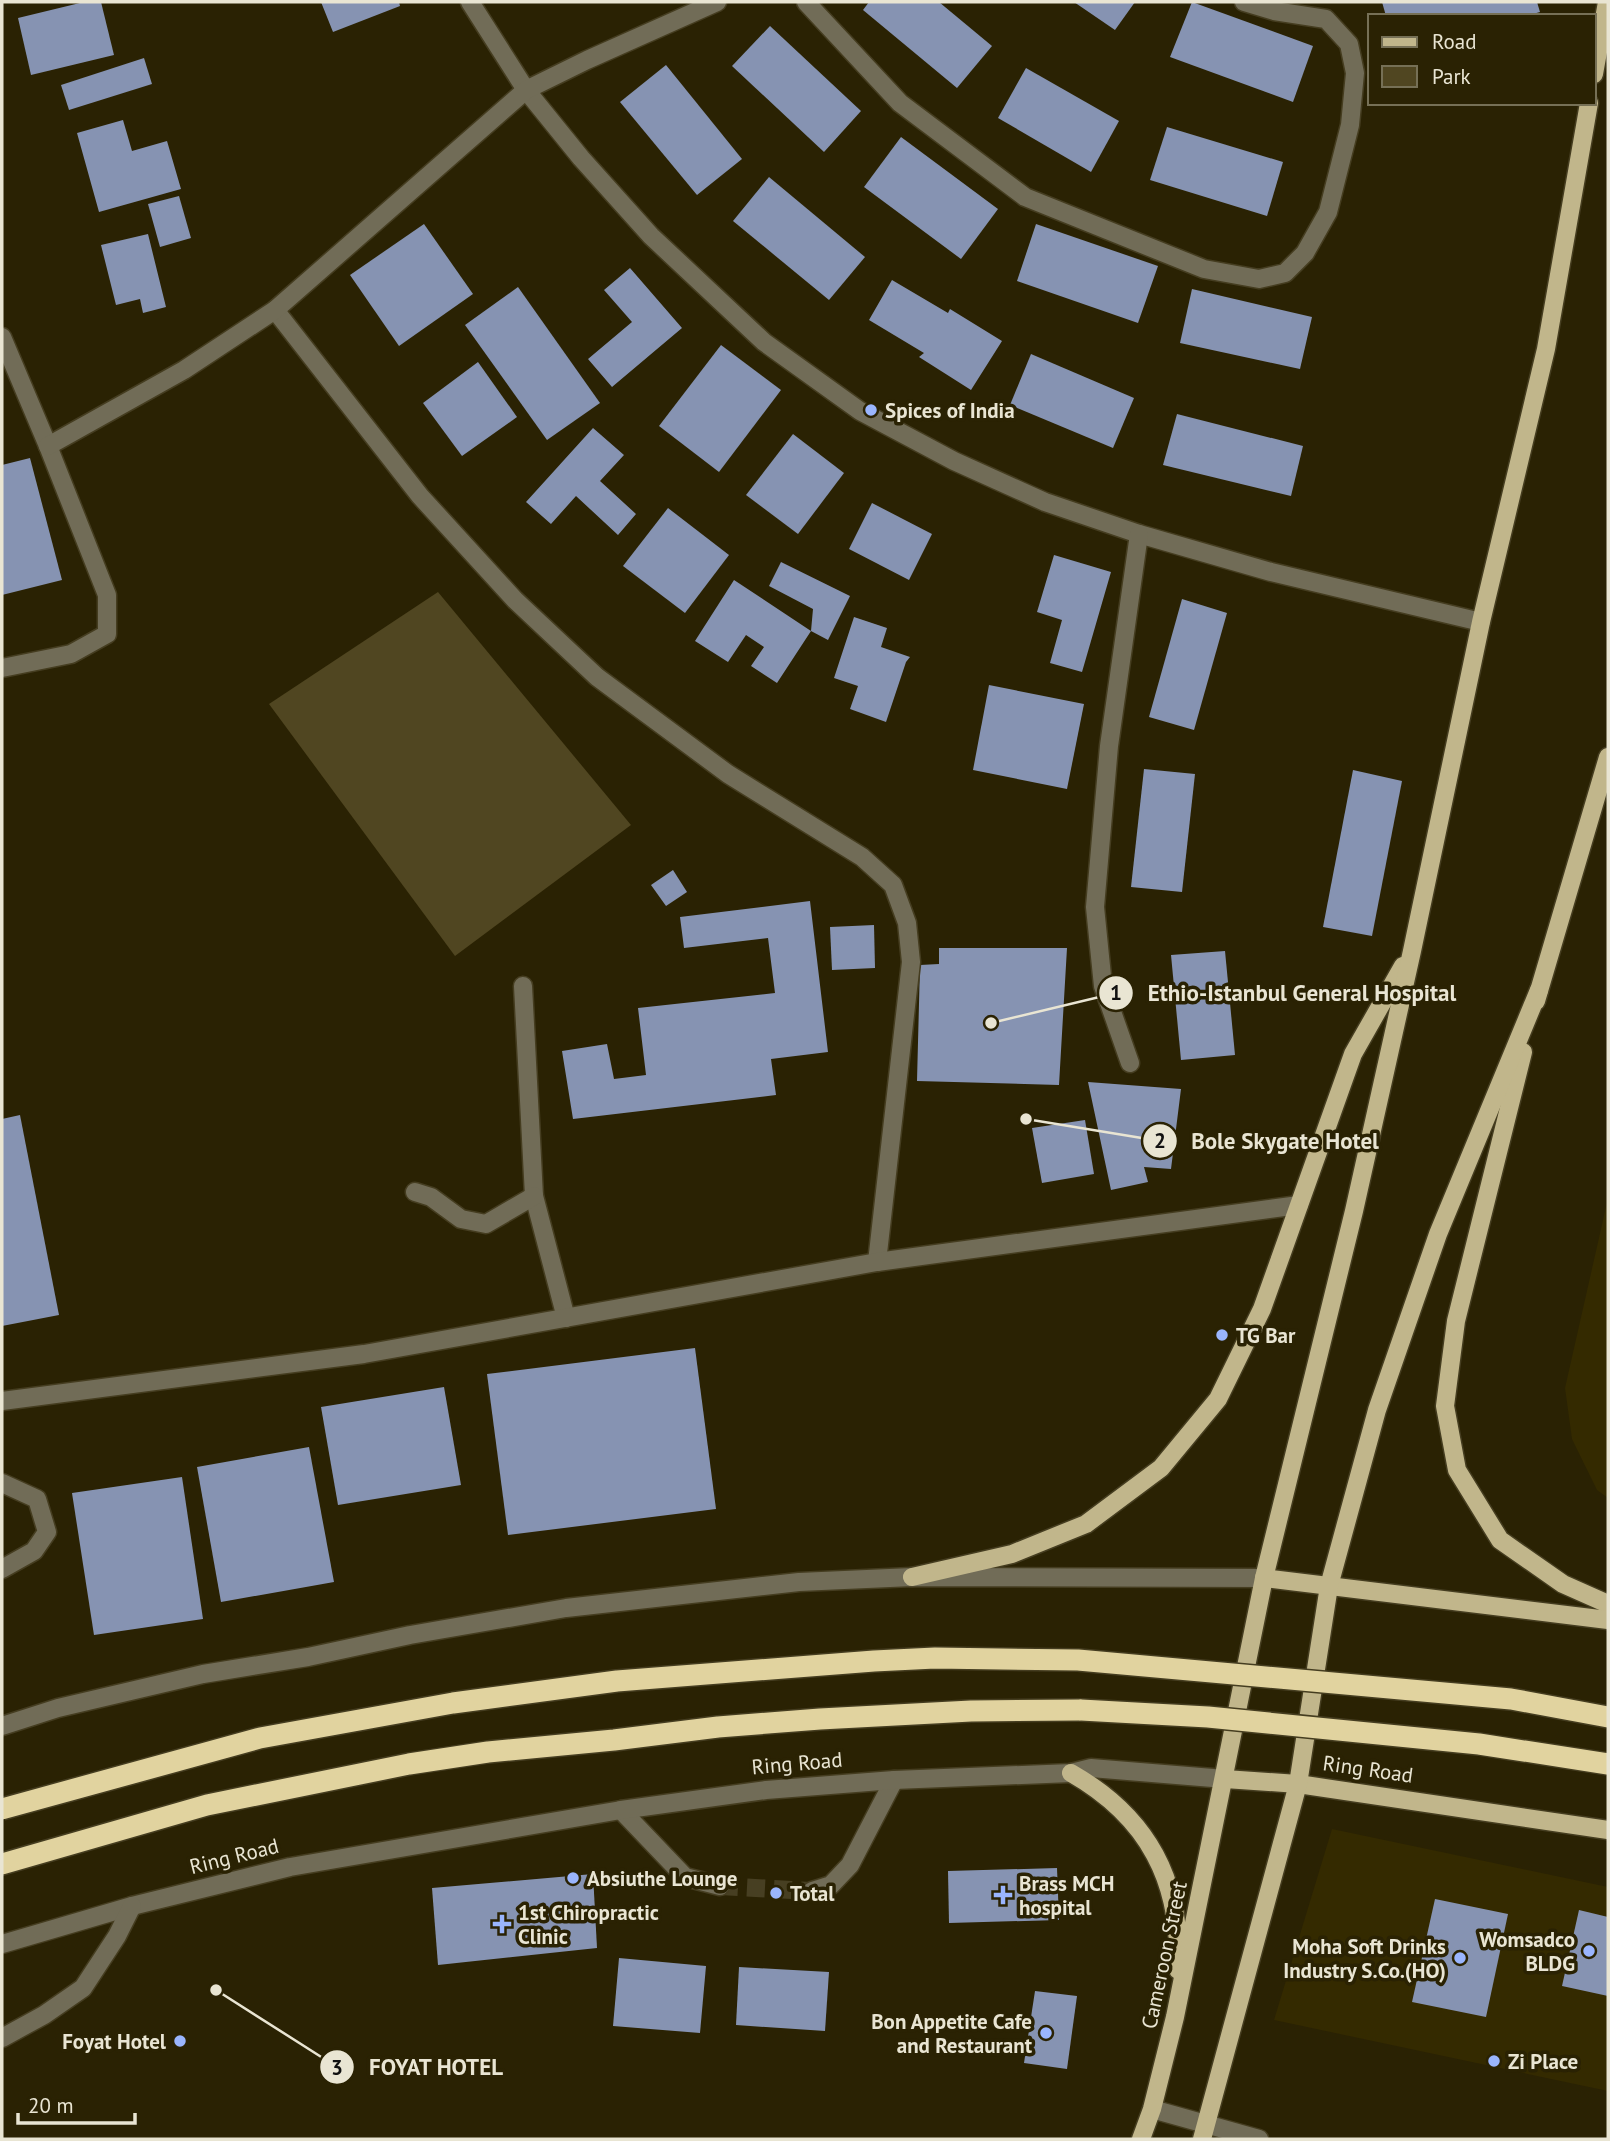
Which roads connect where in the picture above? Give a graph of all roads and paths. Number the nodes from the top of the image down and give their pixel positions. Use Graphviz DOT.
graph roads {
  1 [pos="470,2"];
  2 [pos="717,2"];
  3 [pos="806,2"];
  4 [pos="1244,2"];
  5 [pos="1607,2"];
  6 [pos="1596,63"];
  7 [pos="526,90"];
  8 [pos="1589,105"];
  9 [pos="275,310"];
  10 [pos="2,337"];
  11 [pos="48,446"];
  12 [pos="1139,534"];
  13 [pos="1480,622"];
  14 [pos="2,668"];
  15 [pos="1608,757"];
  16 [pos="1412,951"];
  17 [pos="523,986"];
  18 [pos="1539,990"];
  19 [pos="1130,1063"];
  20 [pos="415,1192"];
  21 [pos="534,1196"];
  22 [pos="1299,1205"];
  23 [pos="877,1262"];
  24 [pos="566,1318"];
  25 [pos="2,1401"];
  26 [pos="2,1483"];
  27 [pos="2,1569"];
  28 [pos="912,1577"];
  29 [pos="1264,1578"];
  30 [pos="1329,1587"];
  31 [pos="1608,1604"];
  32 [pos="1608,1620"];
  33 [pos="1608,1717"];
  34 [pos="2,1726"];
  35 [pos="1608,1764"];
  36 [pos="1071,1773"];
  37 [pos="1225,1779"];
  38 [pos="894,1780"];
  39 [pos="1298,1784"];
  40 [pos="2,1809"];
  41 [pos="621,1810"];
  42 [pos="1608,1830"];
  43 [pos="2,1864"];
  44 [pos="720,1886"];
  45 [pos="812,1891"];
  46 [pos="132,1906"];
  47 [pos="2,1944"];
  48 [pos="1175,2017"];
  49 [pos="2,2038"];
  50 [pos="1152,2109"];
  51 [pos="1205,2132"];
  52 [pos="1141,2139"];
  53 [pos="1259,2139"];
  1 -- 7 [label="street"];
  2 -- 7 [label="street"];
  3 -- 4 [label="street"];
  5 -- 6 [label="main road"];
  7 -- 9 [label="street"];
  7 -- 12 [label="street"];
  8 -- 13 [label="main road, Cameroon Street"];
  9 -- 11 [label="street"];
  9 -- 23 [label="street"];
  10 -- 11 [label="street"];
  11 -- 14 [label="street"];
  12 -- 13 [label="street"];
  12 -- 19 [label="street"];
  13 -- 16 [label="main road, Cameroon Street"];
  15 -- 18 [label="main road"];
  16 -- 22 [label="main road"];
  16 -- 29 [label="main road, Cameroon Street"];
  17 -- 21 [label="street"];
  18 -- 30 [label="main road"];
  18 -- 31 [label="main road"];
  20 -- 21 [label="street"];
  21 -- 24 [label="street"];
  22 -- 23 [label="street"];
  22 -- 28 [label="main road"];
  23 -- 24 [label="street"];
  24 -- 25 [label="street"];
  26 -- 27 [label="street"];
  28 -- 29 [label="street"];
  28 -- 34 [label="street"];
  29 -- 30 [label="main road"];
  29 -- 37 [label="main road, Cameroon Street"];
  30 -- 32 [label="main road"];
  30 -- 39 [label="main road"];
  33 -- 40 [label="highway, bridge"];
  35 -- 43 [label="highway, Ring Road, bridge"];
  36 -- 37 [label="street, Ring Road"];
  36 -- 38 [label="street, Ring Road"];
  36 -- 48 [label="main road"];
  37 -- 39 [label="main road, Ring Road"];
  37 -- 48 [label="main road, Cameroon Street"];
  38 -- 41 [label="street, Ring Road"];
  38 -- 45 [label="street"];
  39 -- 42 [label="main road, Ring Road"];
  39 -- 51 [label="main road"];
  41 -- 44 [label="street"];
  41 -- 46 [label="street, Ring Road"];
  46 -- 47 [label="street, Ring Road"];
  46 -- 49 [label="street"];
  48 -- 50 [label="main road, Cameroon Street"];
  50 -- 51 [label="street"];
  50 -- 52 [label="main road, Cameroon Street"];
  51 -- 53 [label="street"];
}
